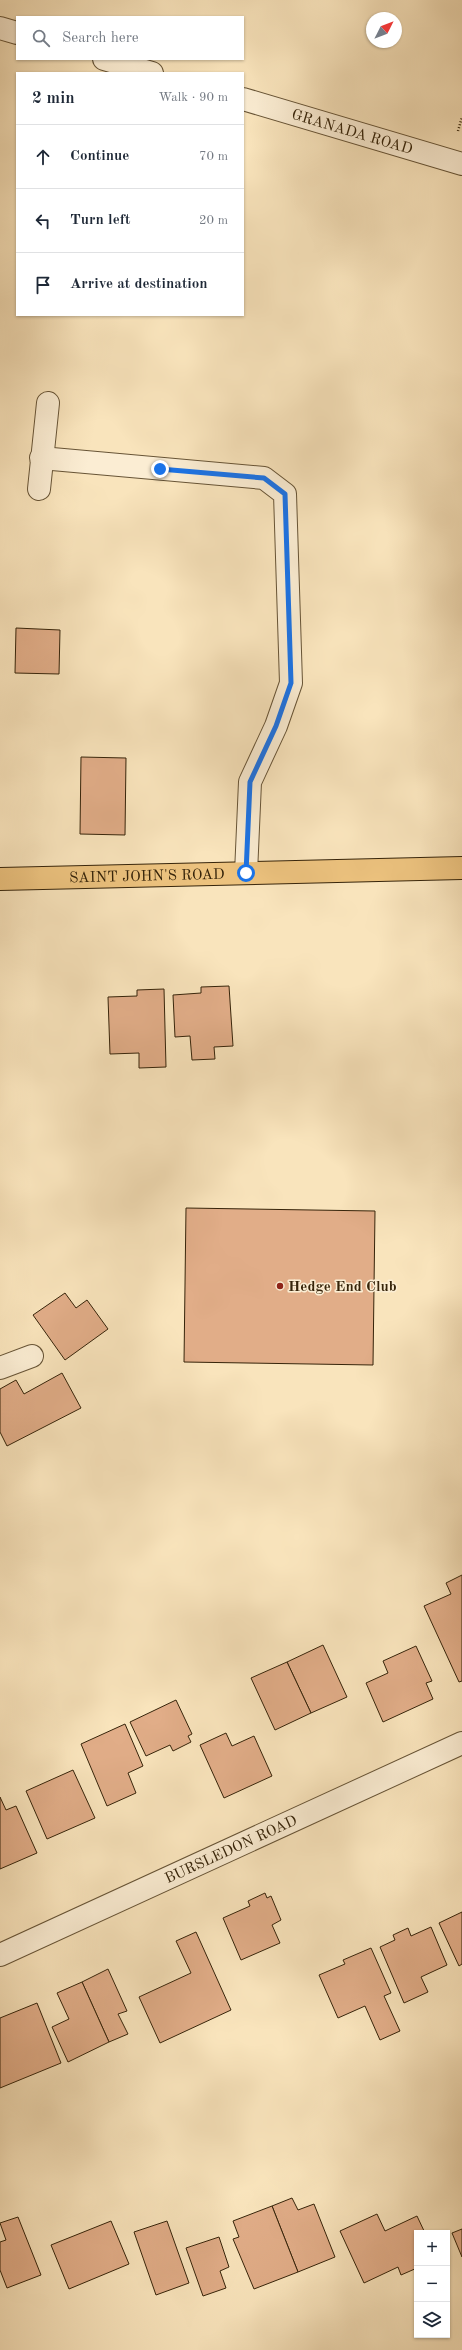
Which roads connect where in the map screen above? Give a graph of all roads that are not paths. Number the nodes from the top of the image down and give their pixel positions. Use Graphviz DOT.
graph roads {
  1 [pos="0,28"];
  2 [pos="16,34"];
  3 [pos="107,60"];
  4 [pos="149,72"];
  5 [pos="244,100"];
  6 [pos="462,164"];
  7 [pos="48,403"];
  8 [pos="41,458"];
  9 [pos="39,489"];
  10 [pos="462,868"];
  11 [pos="246,873"];
  12 [pos="0,879"];
  13 [pos="32,1356"];
  14 [pos="0,1368"];
  15 [pos="462,1743"];
  16 [pos="0,1955"];
  1 -- 2 [label="street"];
  3 -- 4 [label="street"];
  5 -- 6 [label="street, GRANADA ROAD"];
  7 -- 8 [label="street"];
  8 -- 9 [label="street"];
  8 -- 11 [label="street"];
  10 -- 11 [label="main road, SAINT JOHN'S ROAD"];
  11 -- 12 [label="main road, SAINT JOHN'S ROAD"];
  13 -- 14 [label="street"];
  15 -- 16 [label="street, BURSLEDON ROAD"];
}
